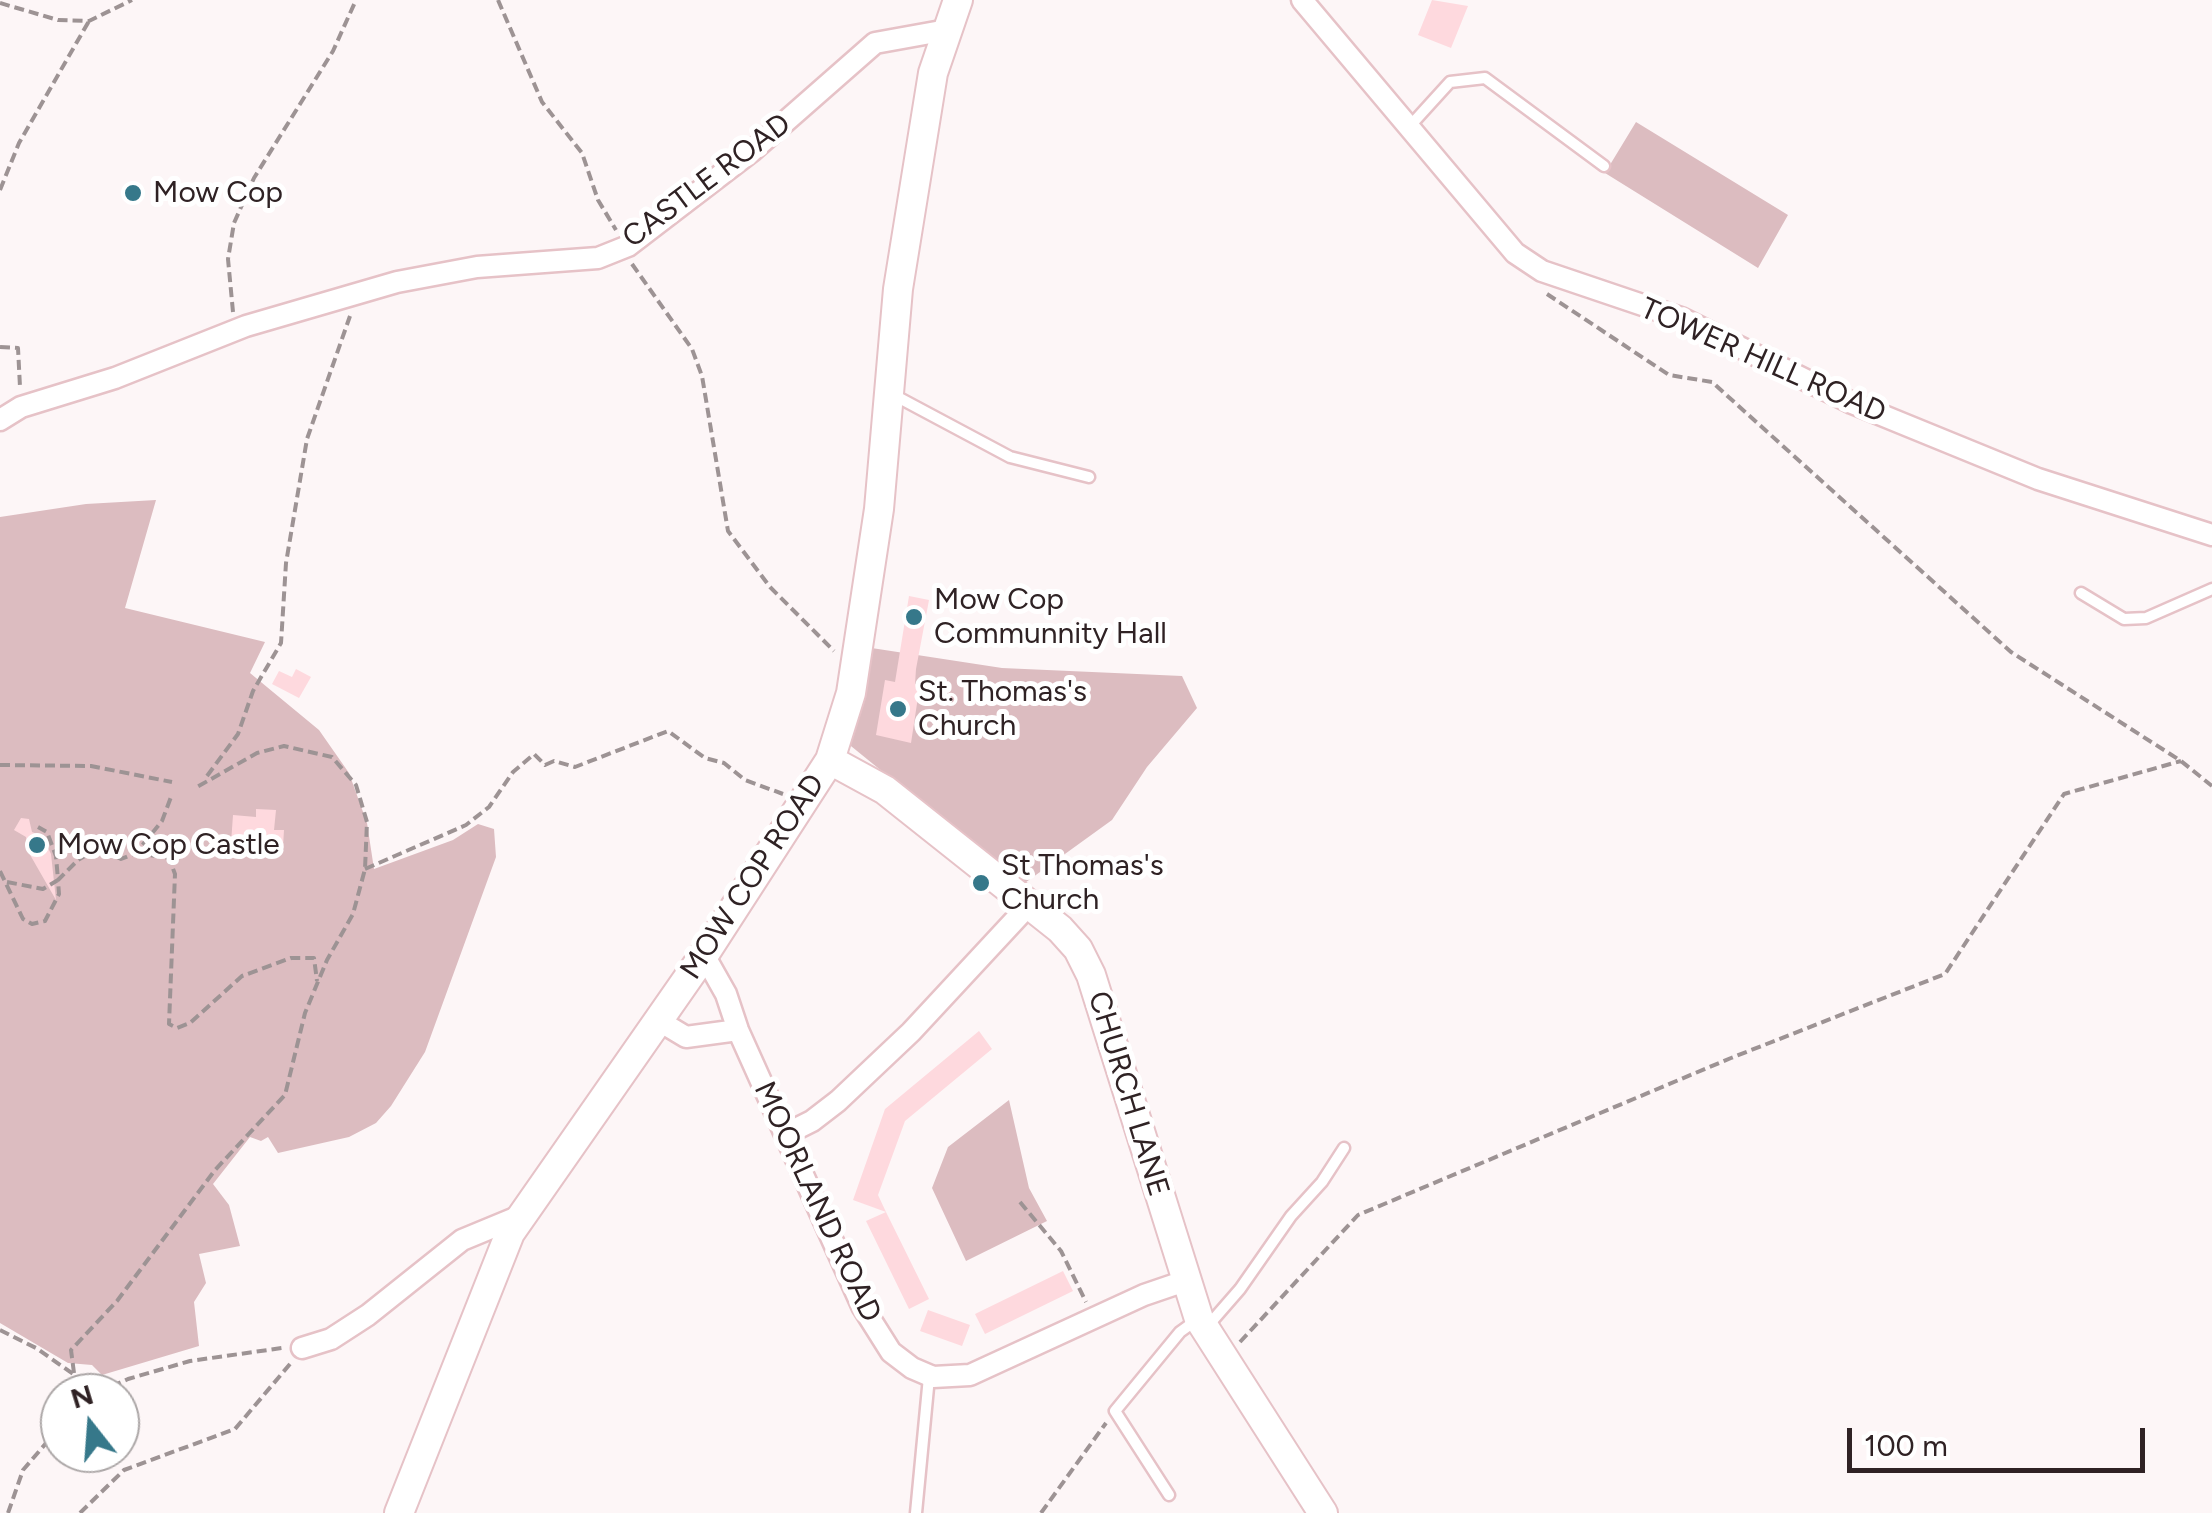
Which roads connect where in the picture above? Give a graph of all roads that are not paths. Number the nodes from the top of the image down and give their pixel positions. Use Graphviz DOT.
graph roads {
  1 [pos="958,0"];
  2 [pos="1302,0"];
  3 [pos="947,30"];
  4 [pos="1410,126"];
  5 [pos="1604,166"];
  6 [pos="890,392"];
  7 [pos="0,420"];
  8 [pos="1090,477"];
  9 [pos="2212,535"];
  10 [pos="2212,590"];
  11 [pos="2081,594"];
  12 [pos="830,760"];
  13 [pos="1028,906"];
  14 [pos="704,955"];
  15 [pos="656,1019"];
  16 [pos="738,1030"];
  17 [pos="786,1134"];
  18 [pos="1344,1148"];
  19 [pos="521,1216"];
  20 [pos="1185,1281"];
  21 [pos="1202,1324"];
  22 [pos="302,1348"];
  23 [pos="929,1376"];
  24 [pos="1170,1495"];
  25 [pos="399,1513"];
  26 [pos="916,1513"];
  27 [pos="1323,1513"];
  1 -- 3 [label="street, MOW COP ROAD"];
  2 -- 4 [label="street, TOWER HILL ROAD"];
  3 -- 6 [label="street, MOW COP ROAD"];
  3 -- 7 [label="street, CASTLE ROAD"];
  4 -- 5 [label="lane"];
  4 -- 9 [label="street, TOWER HILL ROAD"];
  6 -- 8 [label="lane"];
  6 -- 12 [label="street, MOW COP ROAD"];
  10 -- 11 [label="lane"];
  12 -- 13 [label="street, CHURCH LANE"];
  12 -- 14 [label="street, MOW COP ROAD"];
  13 -- 17 [label="street"];
  13 -- 20 [label="street, CHURCH LANE"];
  14 -- 15 [label="street, MOW COP ROAD"];
  14 -- 16 [label="street, MOORLAND ROAD"];
  15 -- 16 [label="street"];
  15 -- 19 [label="street, MOW COP ROAD"];
  16 -- 17 [label="street, MOORLAND ROAD"];
  17 -- 23 [label="street, MOORLAND ROAD"];
  18 -- 21 [label="lane"];
  19 -- 22 [label="street"];
  19 -- 25 [label="street, MOW COP ROAD"];
  20 -- 21 [label="street, CHURCH LANE"];
  20 -- 23 [label="street"];
  21 -- 24 [label="lane"];
  21 -- 27 [label="street, CHURCH LANE"];
  23 -- 26 [label="lane"];
}
